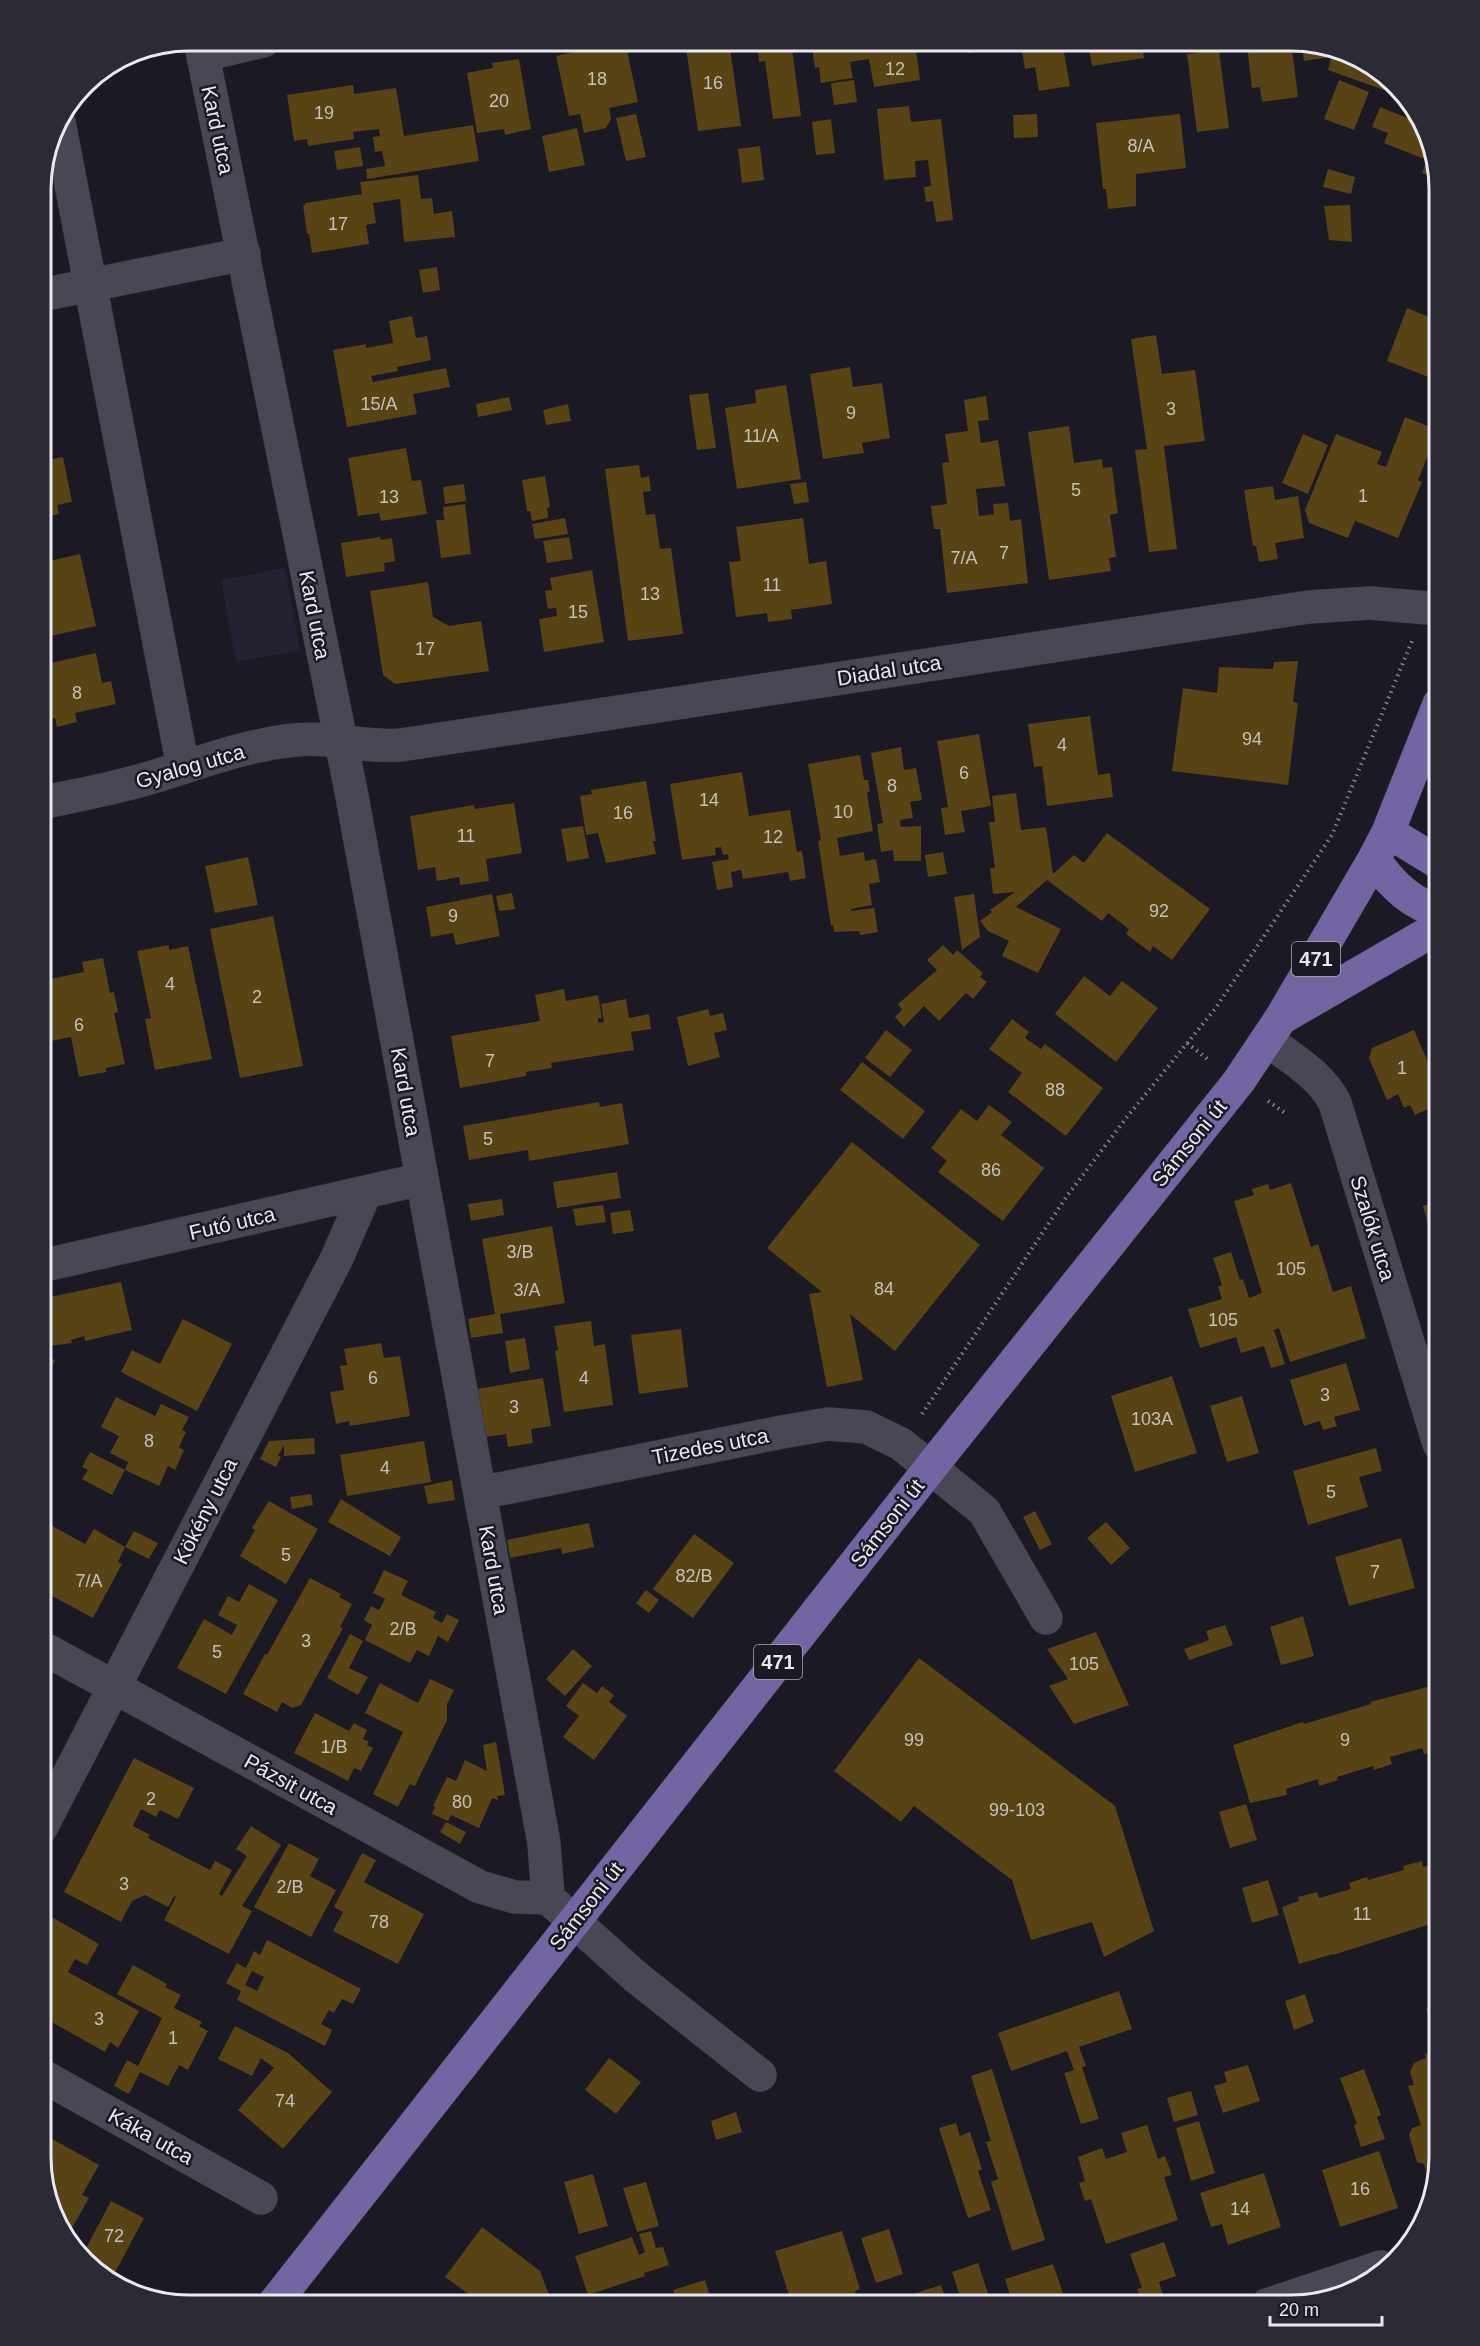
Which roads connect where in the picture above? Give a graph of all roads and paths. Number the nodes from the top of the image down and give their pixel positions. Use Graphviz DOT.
graph roads {
  1 [pos="203,51"];
  2 [pos="61,135"];
  3 [pos="244,254"];
  4 [pos="90,285"];
  5 [pos="51,293"];
  6 [pos="1429,608"];
  7 [pos="1429,730"];
  8 [pos="340,741"];
  9 [pos="183,767"];
  10 [pos="51,801"];
  11 [pos="1381,846"];
  12 [pos="1429,860"];
  13 [pos="1429,908"];
  14 [pos="1429,934"];
  15 [pos="1274,1029"];
  16 [pos="423,1179"];
  17 [pos="365,1192"];
  18 [pos="51,1264"];
  19 [pos="1429,1403"];
  20 [pos="931,1467"];
  21 [pos="480,1493"];
  22 [pos="1046,1618"];
  23 [pos="51,1652"];
  24 [pos="114,1686"];
  25 [pos="51,1807"];
  26 [pos="548,1898"];
  27 [pos="575,1921"];
  28 [pos="760,2075"];
  29 [pos="51,2081"];
  30 [pos="261,2198"];
  31 [pos="1369,2271"];
  32 [pos="1301,2294"];
  33 [pos="281,2295"];
  1 -- 3 [label="street, Kard utca"];
  2 -- 4 [label="street"];
  3 -- 4 [label="street"];
  3 -- 8 [label="street, Kard utca"];
  4 -- 5 [label="street"];
  4 -- 9 [label="street"];
  6 -- 8 [label="street, Diadal utca"];
  7 -- 11 [label="main road, Sámsoni út / 471"];
  8 -- 9 [label="street, Gyalog utca"];
  8 -- 16 [label="street, Kard utca"];
  9 -- 10 [label="street, Gyalog utca"];
  11 -- 12 [label="main road"];
  11 -- 13 [label="main road"];
  11 -- 15 [label="main road, Sámsoni út / 471"];
  14 -- 15 [label="main road"];
  15 -- 19 [label="street, Szalók utca"];
  15 -- 20 [label="main road, Sámsoni út / 471"];
  16 -- 17 [label="street, Futó utca"];
  16 -- 21 [label="street, Kard utca"];
  17 -- 18 [label="street, Futó utca"];
  17 -- 24 [label="street, Kökény utca"];
  20 -- 21 [label="street, Tizedes utca"];
  20 -- 22 [label="street, Tizedes utca"];
  20 -- 27 [label="main road, Sámsoni út / 471"];
  21 -- 26 [label="street, Kard utca"];
  23 -- 24 [label="street, Pázsit utca"];
  24 -- 25 [label="street, Kökény utca"];
  24 -- 26 [label="street, Pázsit utca"];
  26 -- 27 [label="street"];
  27 -- 28 [label="street"];
  27 -- 33 [label="main road, Sámsoni út / 471"];
  29 -- 30 [label="street, Káka utca"];
  31 -- 32 [label="street"];
}
